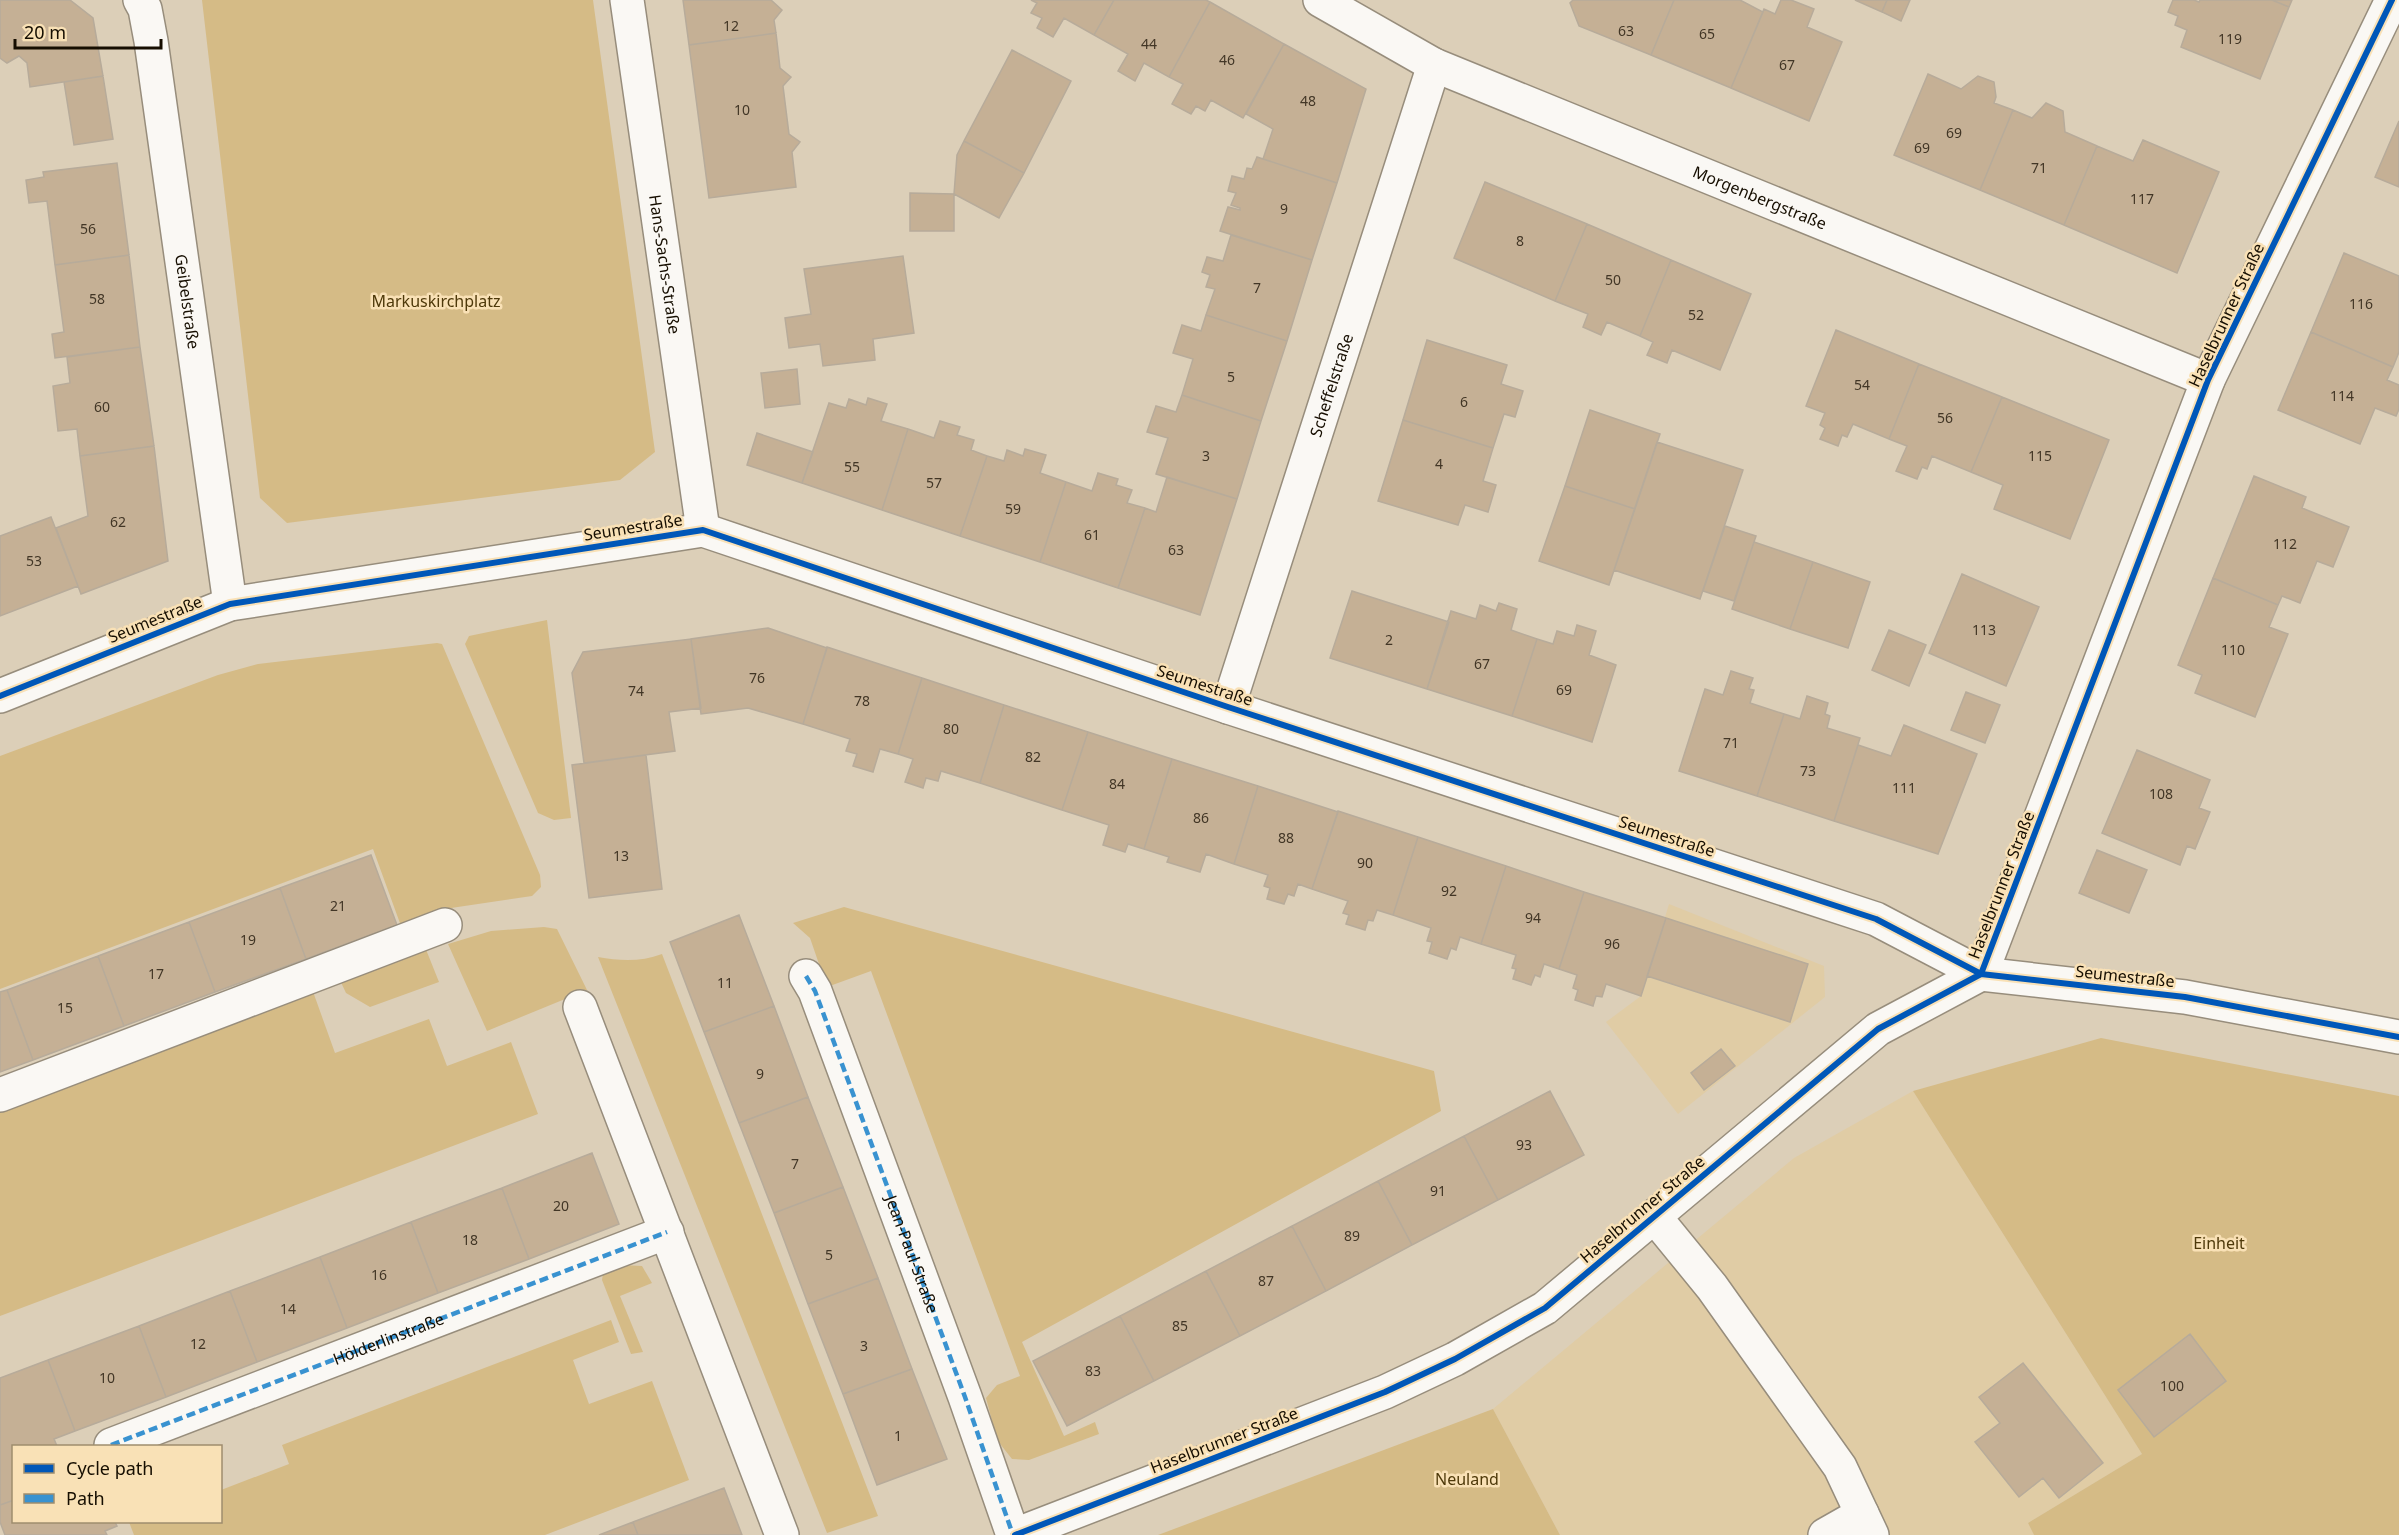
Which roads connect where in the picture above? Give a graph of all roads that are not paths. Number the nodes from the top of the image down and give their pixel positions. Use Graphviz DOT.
graph roads {
  1 [pos="140,0"];
  2 [pos="627,0"];
  3 [pos="1320,0"];
  4 [pos="2392,0"];
  5 [pos="1434,64"];
  6 [pos="2208,380"];
  7 [pos="703,530"];
  8 [pos="230,604"];
  9 [pos="0,696"];
  10 [pos="1228,707"];
  11 [pos="445,925"];
  12 [pos="1981,974"];
  13 [pos="807,976"];
  14 [pos="580,1007"];
  15 [pos="2399,1037"];
  16 [pos="0,1095"];
  17 [pos="1654,1216"];
  18 [pos="667,1232"];
  19 [pos="111,1445"];
  20 [pos="1867,1525"];
  21 [pos="782,1535"];
  22 [pos="1014,1535"];
  23 [pos="1825,1535"];
  1 -- 8 [label="street, Geibelstraße"];
  2 -- 7 [label="street, Hans-Sachs-Straße"];
  3 -- 5 [label="street, Morgenbergstraße"];
  4 -- 6 [label="street, Haselbrunner Straße"];
  5 -- 6 [label="street, Morgenbergstraße"];
  5 -- 10 [label="street, Scheffelstraße"];
  6 -- 12 [label="street, Haselbrunner Straße"];
  7 -- 8 [label="street, Seumestraße"];
  7 -- 10 [label="street, Seumestraße"];
  8 -- 9 [label="street, Seumestraße"];
  10 -- 12 [label="street, Seumestraße"];
  11 -- 16 [label="street"];
  12 -- 15 [label="street, Seumestraße"];
  12 -- 17 [label="street, Haselbrunner Straße"];
  13 -- 22 [label="street, Jean-Paul-Straße"];
  14 -- 18 [label="street"];
  17 -- 20 [label="street"];
  17 -- 22 [label="street, Haselbrunner Straße"];
  18 -- 19 [label="street, Hölderlinstraße"];
  18 -- 21 [label="street"];
  20 -- 23 [label="street"];
}
